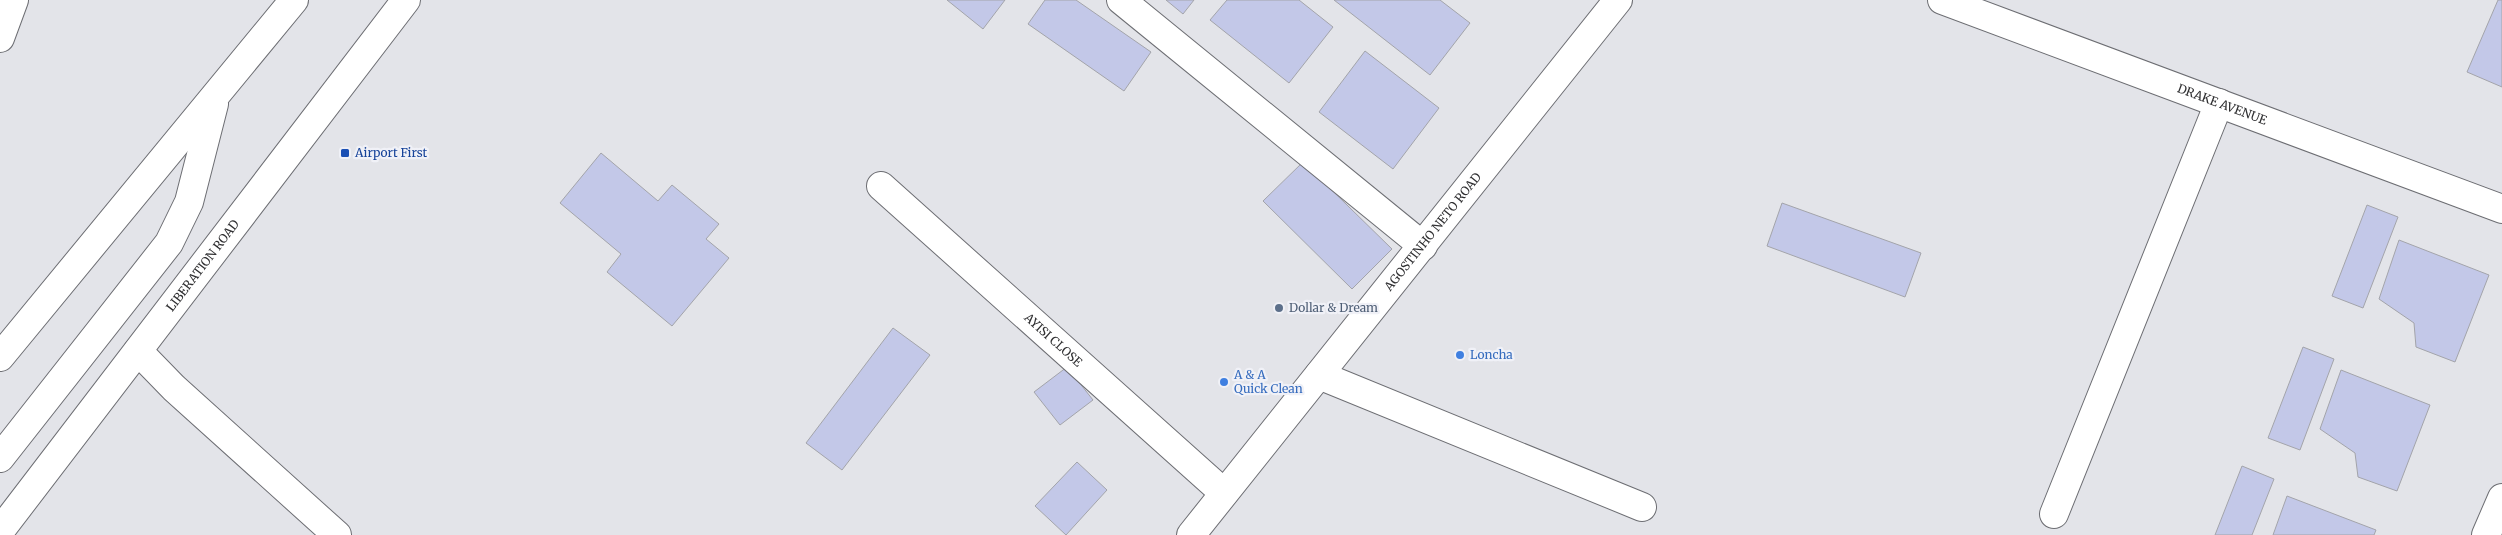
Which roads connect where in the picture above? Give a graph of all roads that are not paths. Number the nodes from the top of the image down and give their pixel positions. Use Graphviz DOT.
graph roads {
  1 [pos="14,0"];
  2 [pos="294,0"];
  3 [pos="406,0"];
  4 [pos="1120,0"];
  5 [pos="1618,0"];
  6 [pos="1942,0"];
  7 [pos="0,38"];
  8 [pos="216,95"];
  9 [pos="2219,103"];
  10 [pos="881,186"];
  11 [pos="2502,209"];
  12 [pos="1422,246"];
  13 [pos="138,351"];
  14 [pos="0,356"];
  15 [pos="1319,375"];
  16 [pos="0,458"];
  17 [pos="1224,494"];
  18 [pos="2502,498"];
  19 [pos="1642,507"];
  20 [pos="2054,514"];
  21 [pos="0,531"];
  22 [pos="337,535"];
  23 [pos="1191,535"];
  24 [pos="2486,535"];
  1 -- 7 [label="main road"];
  2 -- 8 [label="main road"];
  3 -- 13 [label="main road, LIBERATION ROAD"];
  4 -- 12 [label="main road"];
  5 -- 12 [label="main road, AGOSTINHO NETO ROAD"];
  6 -- 9 [label="main road, DRAKE AVENUE"];
  8 -- 14 [label="main road"];
  8 -- 16 [label="main road"];
  9 -- 11 [label="main road, DRAKE AVENUE"];
  9 -- 20 [label="main road"];
  10 -- 17 [label="main road, AYISI CLOSE"];
  12 -- 15 [label="main road, AGOSTINHO NETO ROAD"];
  13 -- 21 [label="main road, LIBERATION ROAD"];
  13 -- 22 [label="main road"];
  15 -- 17 [label="main road, AGOSTINHO NETO ROAD"];
  15 -- 19 [label="main road"];
  17 -- 23 [label="main road, AGOSTINHO NETO ROAD"];
  18 -- 24 [label="main road"];
}
